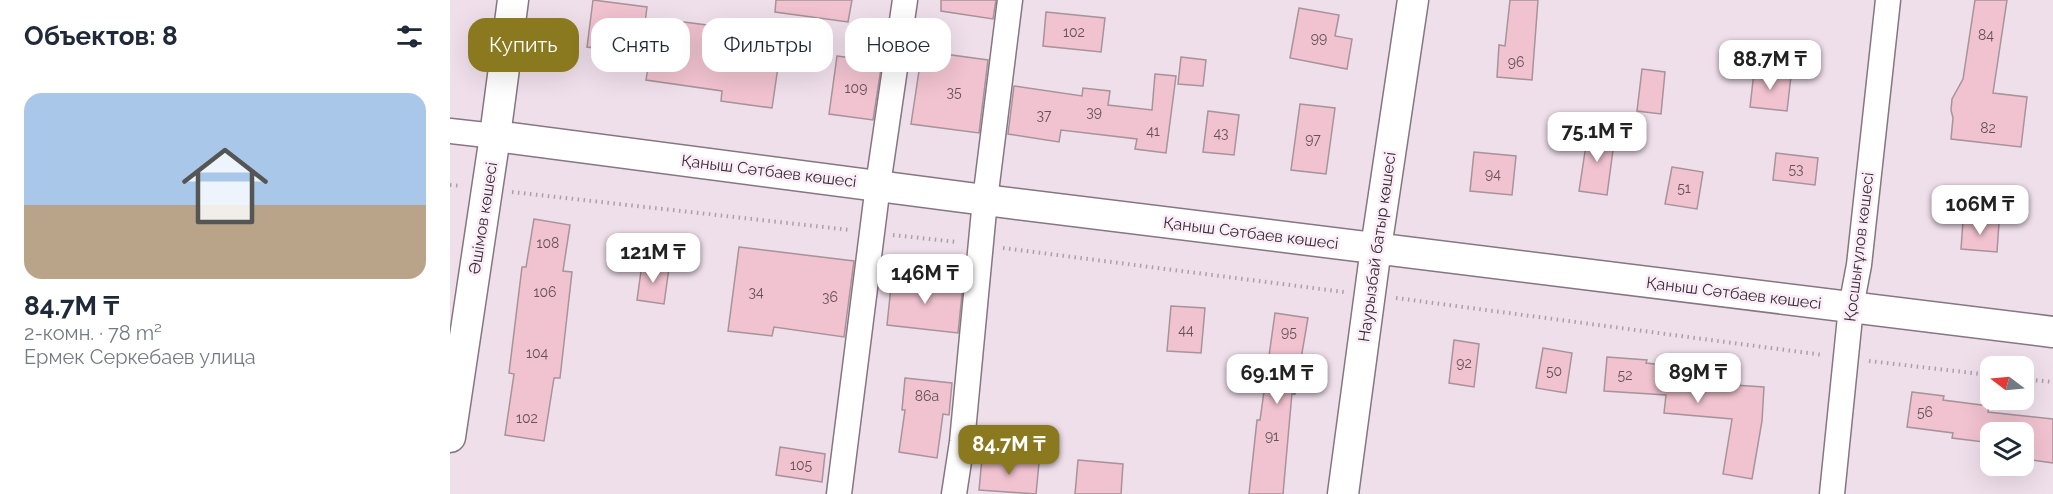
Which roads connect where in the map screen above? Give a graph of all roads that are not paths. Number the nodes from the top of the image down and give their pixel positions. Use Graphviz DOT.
graph roads {
  1 [pos="513,0"];
  2 [pos="905,0"];
  3 [pos="1010,0"];
  4 [pos="1413,0"];
  5 [pos="1888,0"];
  6 [pos="450,131"];
  7 [pos="495,136"];
  8 [pos="878,185"];
  9 [pos="986,200"];
  10 [pos="1376,248"];
  11 [pos="1851,307"];
  12 [pos="2053,332"];
  13 [pos="450,436"];
  14 [pos="839,494"];
  15 [pos="954,494"];
  16 [pos="1343,494"];
  17 [pos="1832,494"];
  1 -- 7 [label="street, Әшімов көшесі"];
  2 -- 8 [label="street"];
  3 -- 9 [label="street"];
  4 -- 10 [label="street, Наурызбай батыр көшесі"];
  5 -- 11 [label="street, Қосшығұлов көшесі"];
  6 -- 7 [label="street, Қаныш Сәтбаев көшесі"];
  7 -- 8 [label="street, Қаныш Сәтбаев көшесі"];
  7 -- 13 [label="street, Әшімов көшесі"];
  8 -- 9 [label="street, Қаныш Сәтбаев көшесі"];
  8 -- 14 [label="street"];
  9 -- 10 [label="street, Қаныш Сәтбаев көшесі"];
  9 -- 15 [label="street"];
  10 -- 11 [label="street, Қаныш Сәтбаев көшесі"];
  10 -- 16 [label="street, Наурызбай батыр көшесі"];
  11 -- 12 [label="street, Қаныш Сәтбаев көшесі"];
  11 -- 17 [label="street, Қосшығұлов көшесі"];
}
